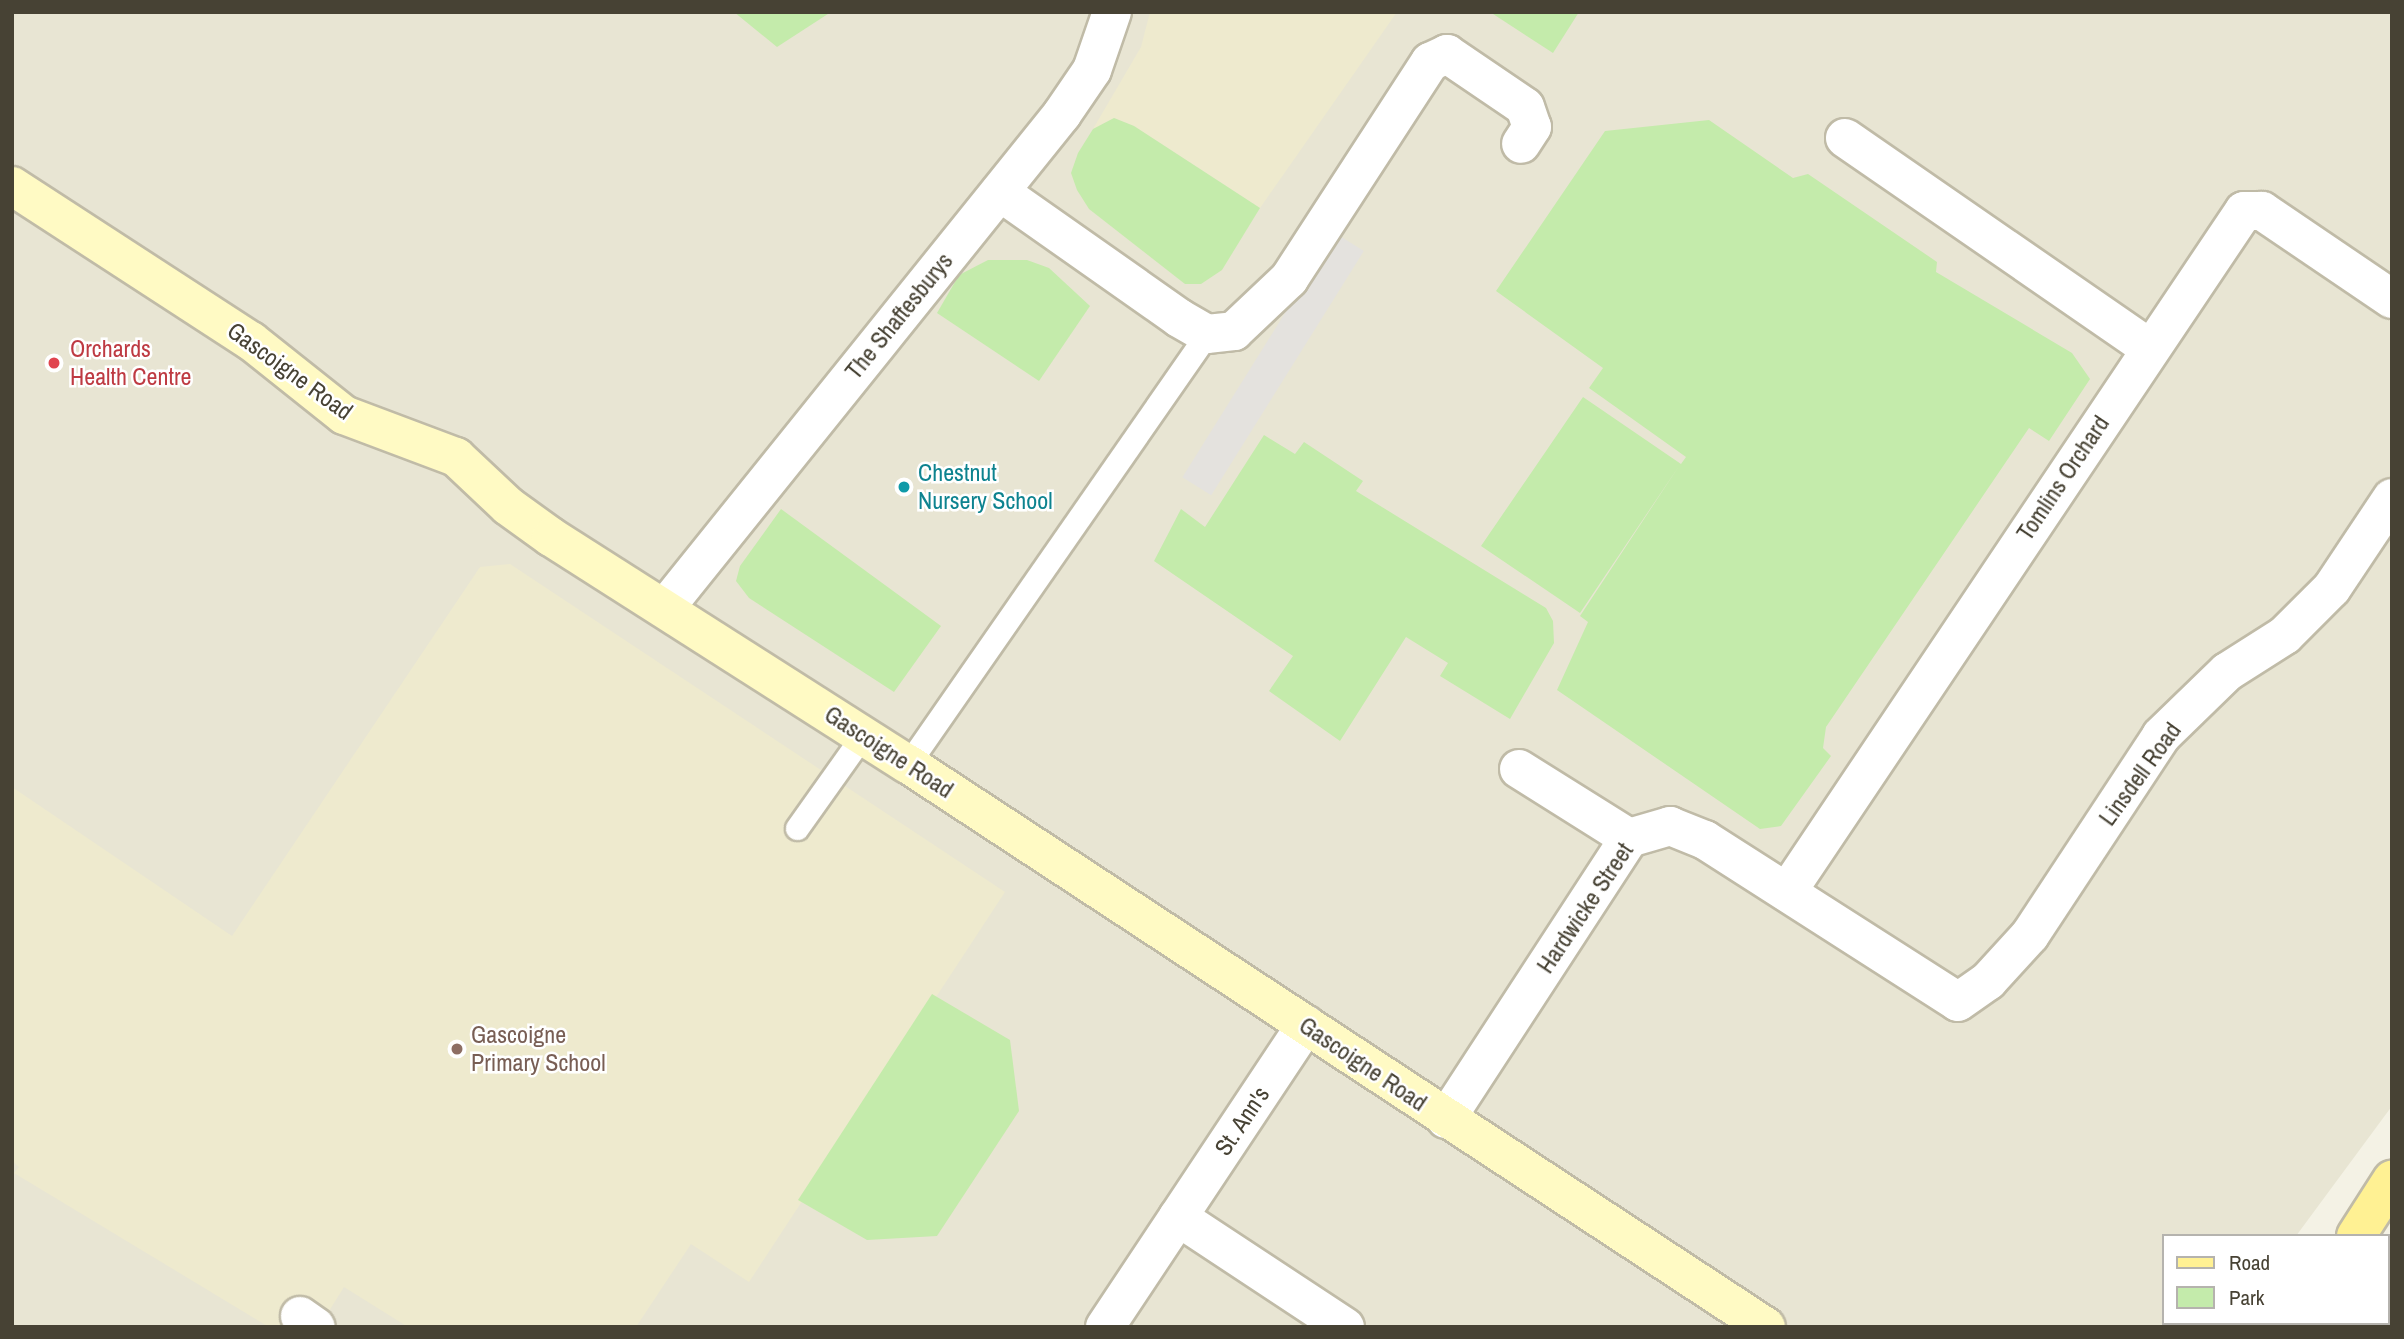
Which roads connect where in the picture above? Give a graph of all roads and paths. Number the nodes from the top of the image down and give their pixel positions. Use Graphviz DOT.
graph roads {
  1 [pos="1112,12"];
  2 [pos="1845,138"];
  3 [pos="1521,144"];
  4 [pos="12,186"];
  5 [pos="1000,192"];
  6 [pos="2392,299"];
  7 [pos="1207,334"];
  8 [pos="2150,348"];
  9 [pos="2392,498"];
  10 [pos="665,608"];
  11 [pos="863,735"];
  12 [pos="908,764"];
  13 [pos="1519,769"];
  14 [pos="797,828"];
  15 [pos="1629,838"];
  16 [pos="1787,892"];
  17 [pos="1958,1002"];
  18 [pos="1306,1025"];
  19 [pos="1446,1119"];
  20 [pos="2392,1180"];
  21 [pos="1178,1217"];
  22 [pos="2357,1234"];
  23 [pos="1105,1327"];
  24 [pos="1345,1327"];
  25 [pos="1766,1327"];
  1 -- 5 [label="street, The Shaftesburys"];
  2 -- 8 [label="street"];
  3 -- 7 [label="street"];
  4 -- 10 [label="street, Gascoigne Road"];
  5 -- 7 [label="street"];
  5 -- 10 [label="street, The Shaftesburys"];
  6 -- 8 [label="street, Tomlins Orchard"];
  7 -- 12 [label="lane"];
  8 -- 16 [label="street, Tomlins Orchard"];
  9 -- 17 [label="street, Linsdell Road"];
  10 -- 11 [label="street, Gascoigne Road"];
  11 -- 12 [label="street, Gascoigne Road"];
  11 -- 14 [label="lane"];
  12 -- 18 [label="street, Gascoigne Road"];
  13 -- 15 [label="street"];
  15 -- 16 [label="street, Hardwicke Street"];
  15 -- 19 [label="street, Hardwicke Street"];
  16 -- 17 [label="street, Hardwicke Street"];
  18 -- 19 [label="street, Gascoigne Road"];
  18 -- 21 [label="street, St. Ann's"];
  19 -- 25 [label="street, Gascoigne Road"];
  20 -- 22 [label="main road"];
  21 -- 23 [label="street, St. Ann's"];
  21 -- 24 [label="street"];
}
